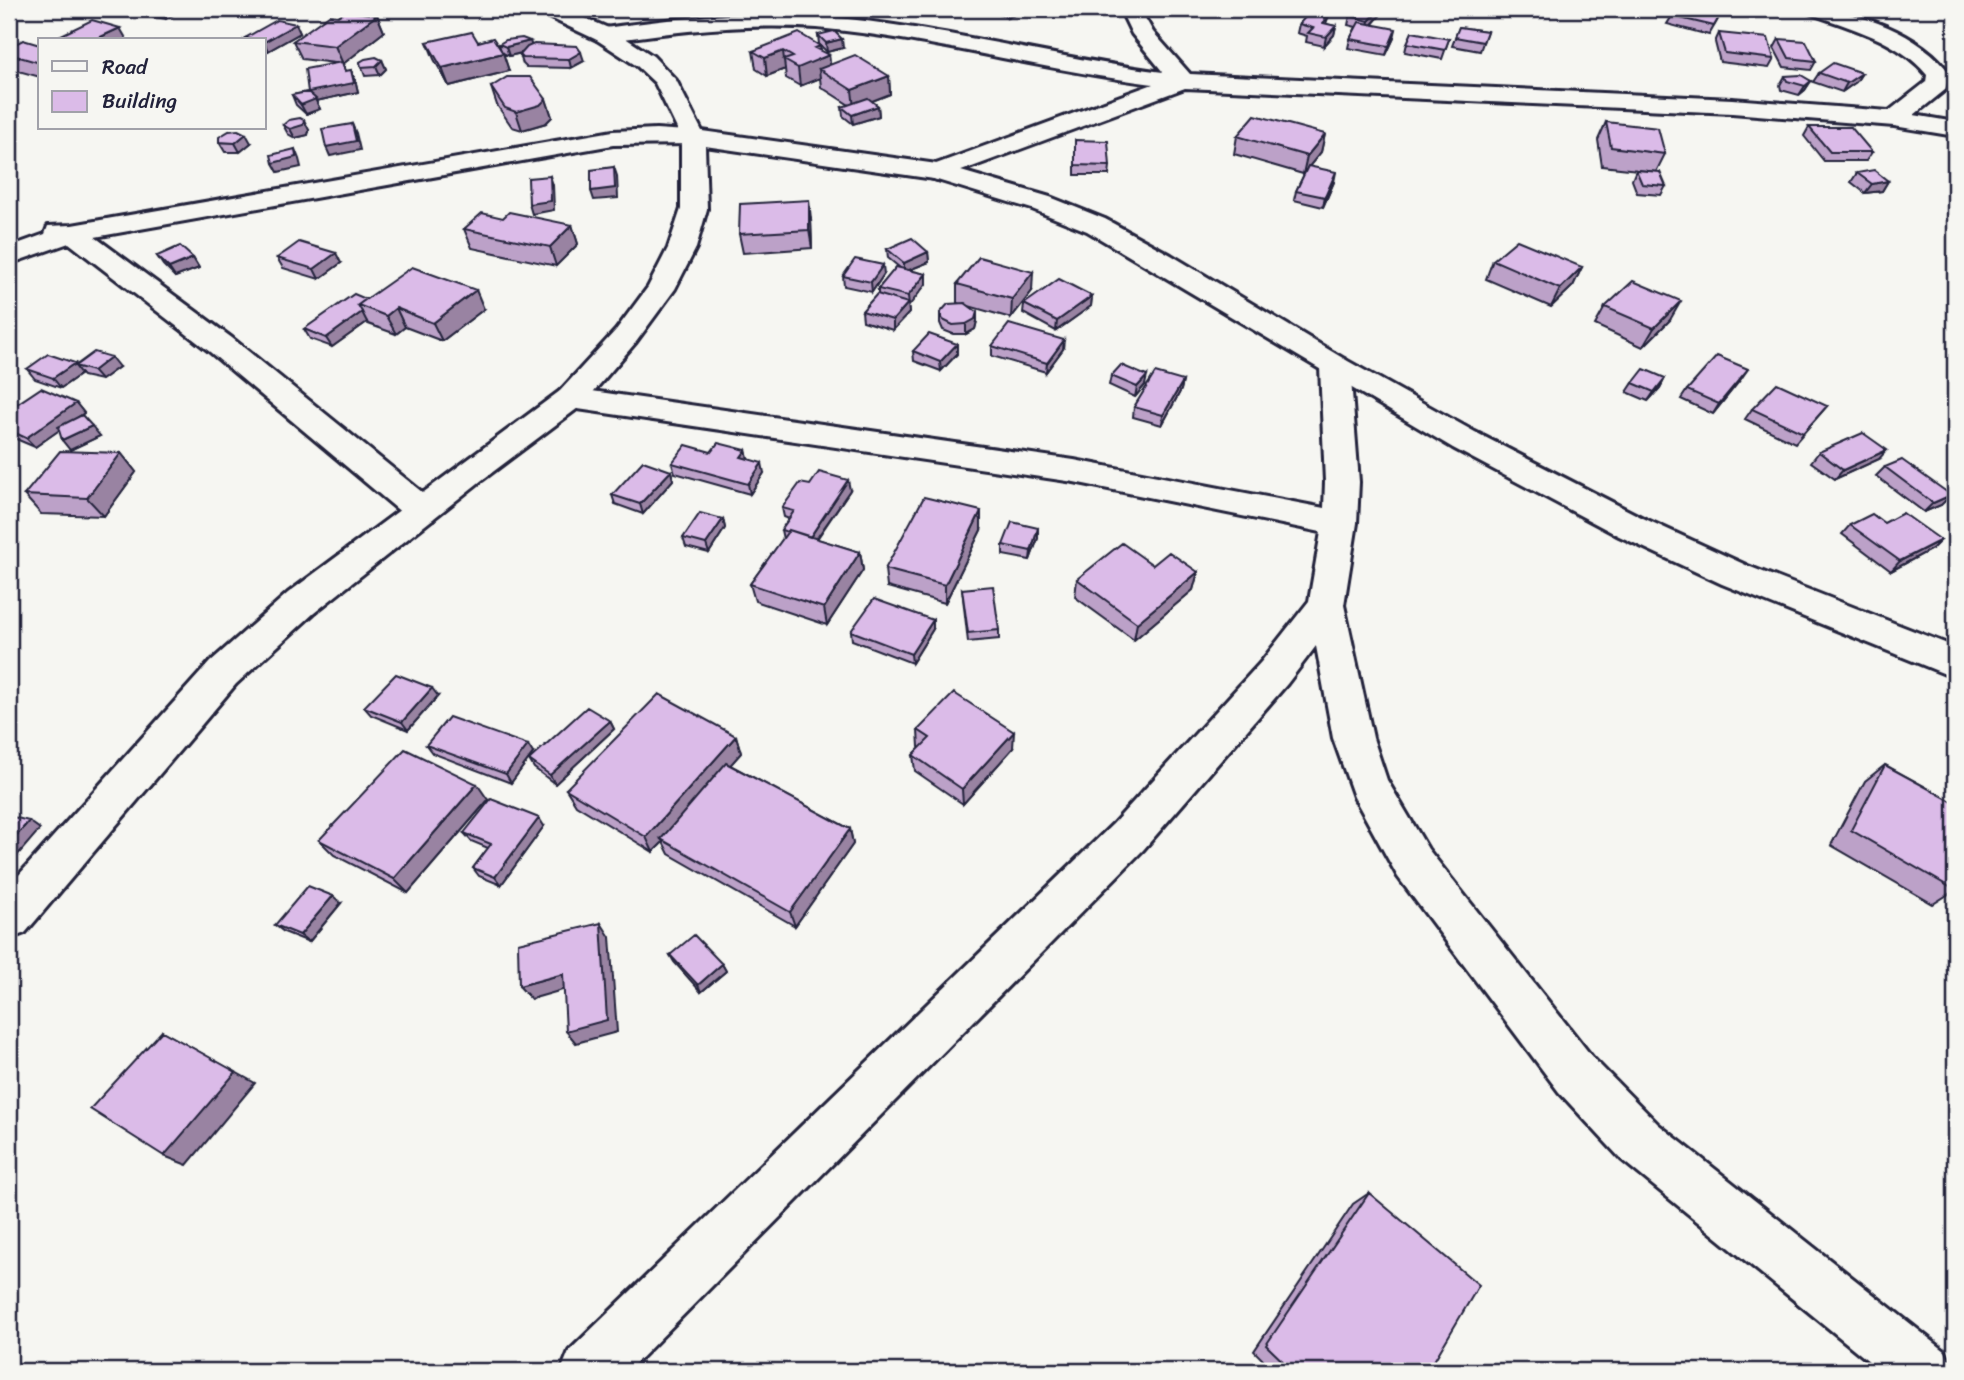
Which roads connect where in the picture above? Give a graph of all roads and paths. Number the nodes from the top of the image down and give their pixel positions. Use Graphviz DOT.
graph roads {
  1 [pos="547,9"];
  2 [pos="1130,9"];
  3 [pos="1816,9"];
  4 [pos="605,35"];
  5 [pos="1183,81"];
  6 [pos="1894,120"];
  7 [pos="1955,129"];
  8 [pos="693,137"];
  9 [pos="936,172"];
  10 [pos="9,228"];
  11 [pos="72,233"];
  12 [pos="9,256"];
  13 [pos="1335,367"];
  14 [pos="571,398"];
  15 [pos="421,510"];
  16 [pos="1340,523"];
  17 [pos="1326,605"];
  18 [pos="1955,663"];
  19 [pos="9,918"];
  20 [pos="589,1371"];
  21 [pos="1925,1371"];
  1 -- 4 [label="street"];
  2 -- 5 [label="street"];
  3 -- 6 [label="street"];
  4 -- 5 [label="street"];
  4 -- 8 [label="street"];
  5 -- 6 [label="street"];
  5 -- 9 [label="street"];
  6 -- 7 [label="street"];
  8 -- 9 [label="street"];
  8 -- 11 [label="street"];
  8 -- 14 [label="street"];
  9 -- 13 [label="street"];
  10 -- 11 [label="street"];
  11 -- 12 [label="street"];
  11 -- 15 [label="street"];
  13 -- 16 [label="street"];
  13 -- 18 [label="street"];
  14 -- 15 [label="street"];
  14 -- 16 [label="street"];
  15 -- 19 [label="street"];
  16 -- 17 [label="street"];
  17 -- 20 [label="street"];
  17 -- 21 [label="street"];
}
